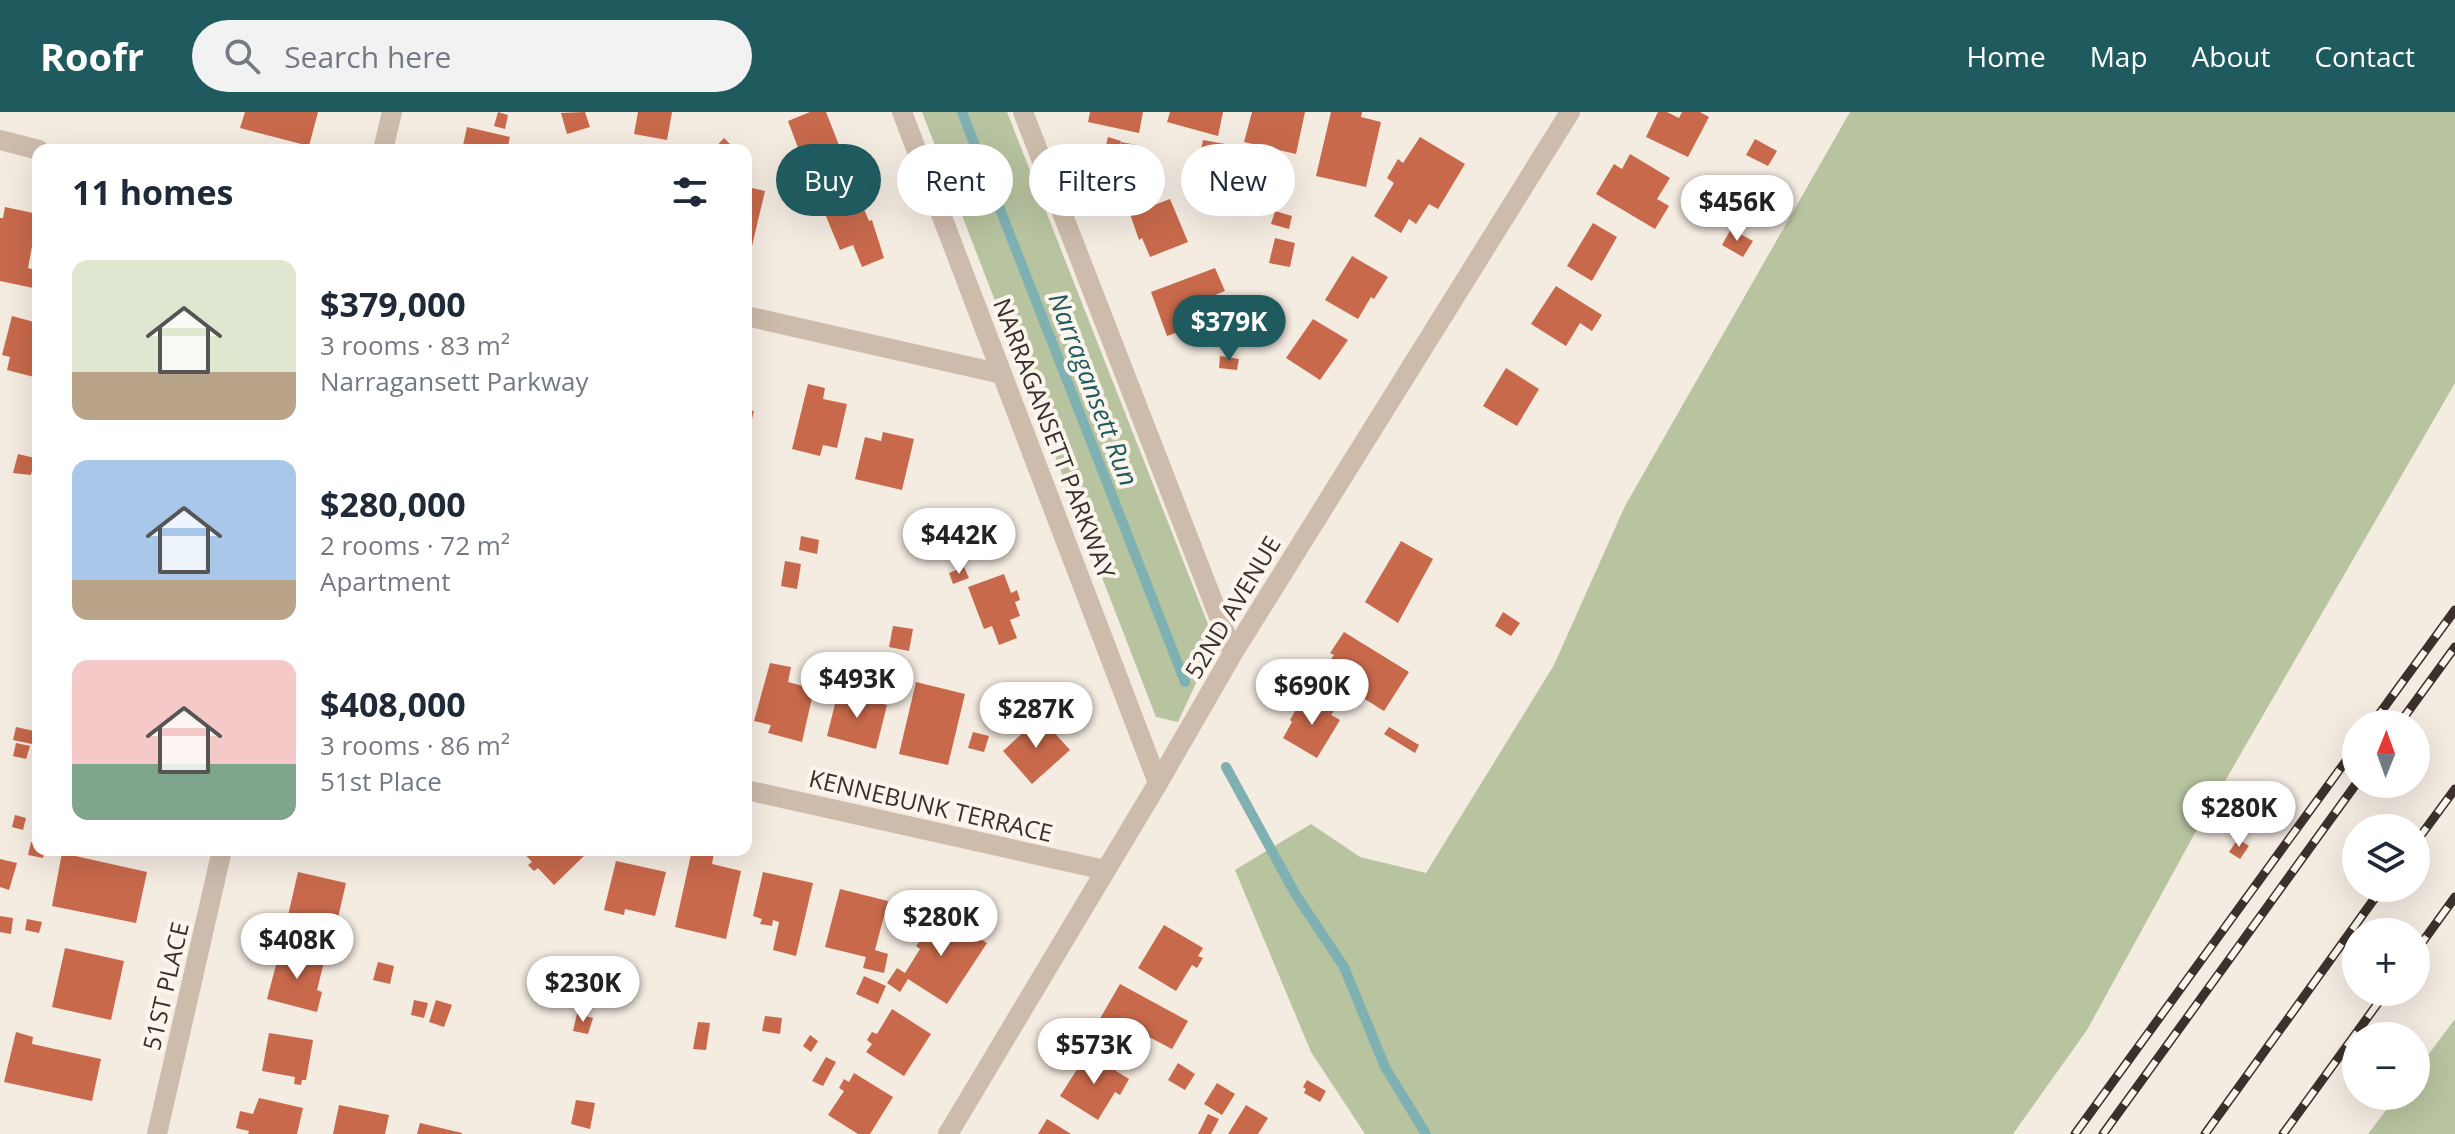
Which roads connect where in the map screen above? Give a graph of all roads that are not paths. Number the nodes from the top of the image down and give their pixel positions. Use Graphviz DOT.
graph roads {
  1 [pos="392,112"];
  2 [pos="902,112"];
  3 [pos="1023,112"];
  4 [pos="1570,112"];
  5 [pos="0,140"];
  6 [pos="384,144"];
  7 [pos="32,148"];
  8 [pos="752,317"];
  9 [pos="1002,374"];
  10 [pos="1233,653"];
  11 [pos="1158,783"];
  12 [pos="752,791"];
  13 [pos="221,856"];
  14 [pos="1105,870"];
  15 [pos="157,1134"];
  16 [pos="948,1134"];
  1 -- 6 [label="street"];
  2 -- 9 [label="street, NARRAGANSETT PARKWAY"];
  3 -- 10 [label="street"];
  4 -- 10 [label="street, 52ND AVENUE"];
  5 -- 7 [label="street"];
  8 -- 9 [label="street"];
  9 -- 11 [label="street, NARRAGANSETT PARKWAY"];
  10 -- 11 [label="street, 52ND AVENUE"];
  11 -- 14 [label="street, 52ND AVENUE"];
  12 -- 14 [label="street, KENNEBUNK TERRACE"];
  13 -- 15 [label="street, 51ST PLACE"];
  14 -- 16 [label="street, 52ND AVENUE"];
}
